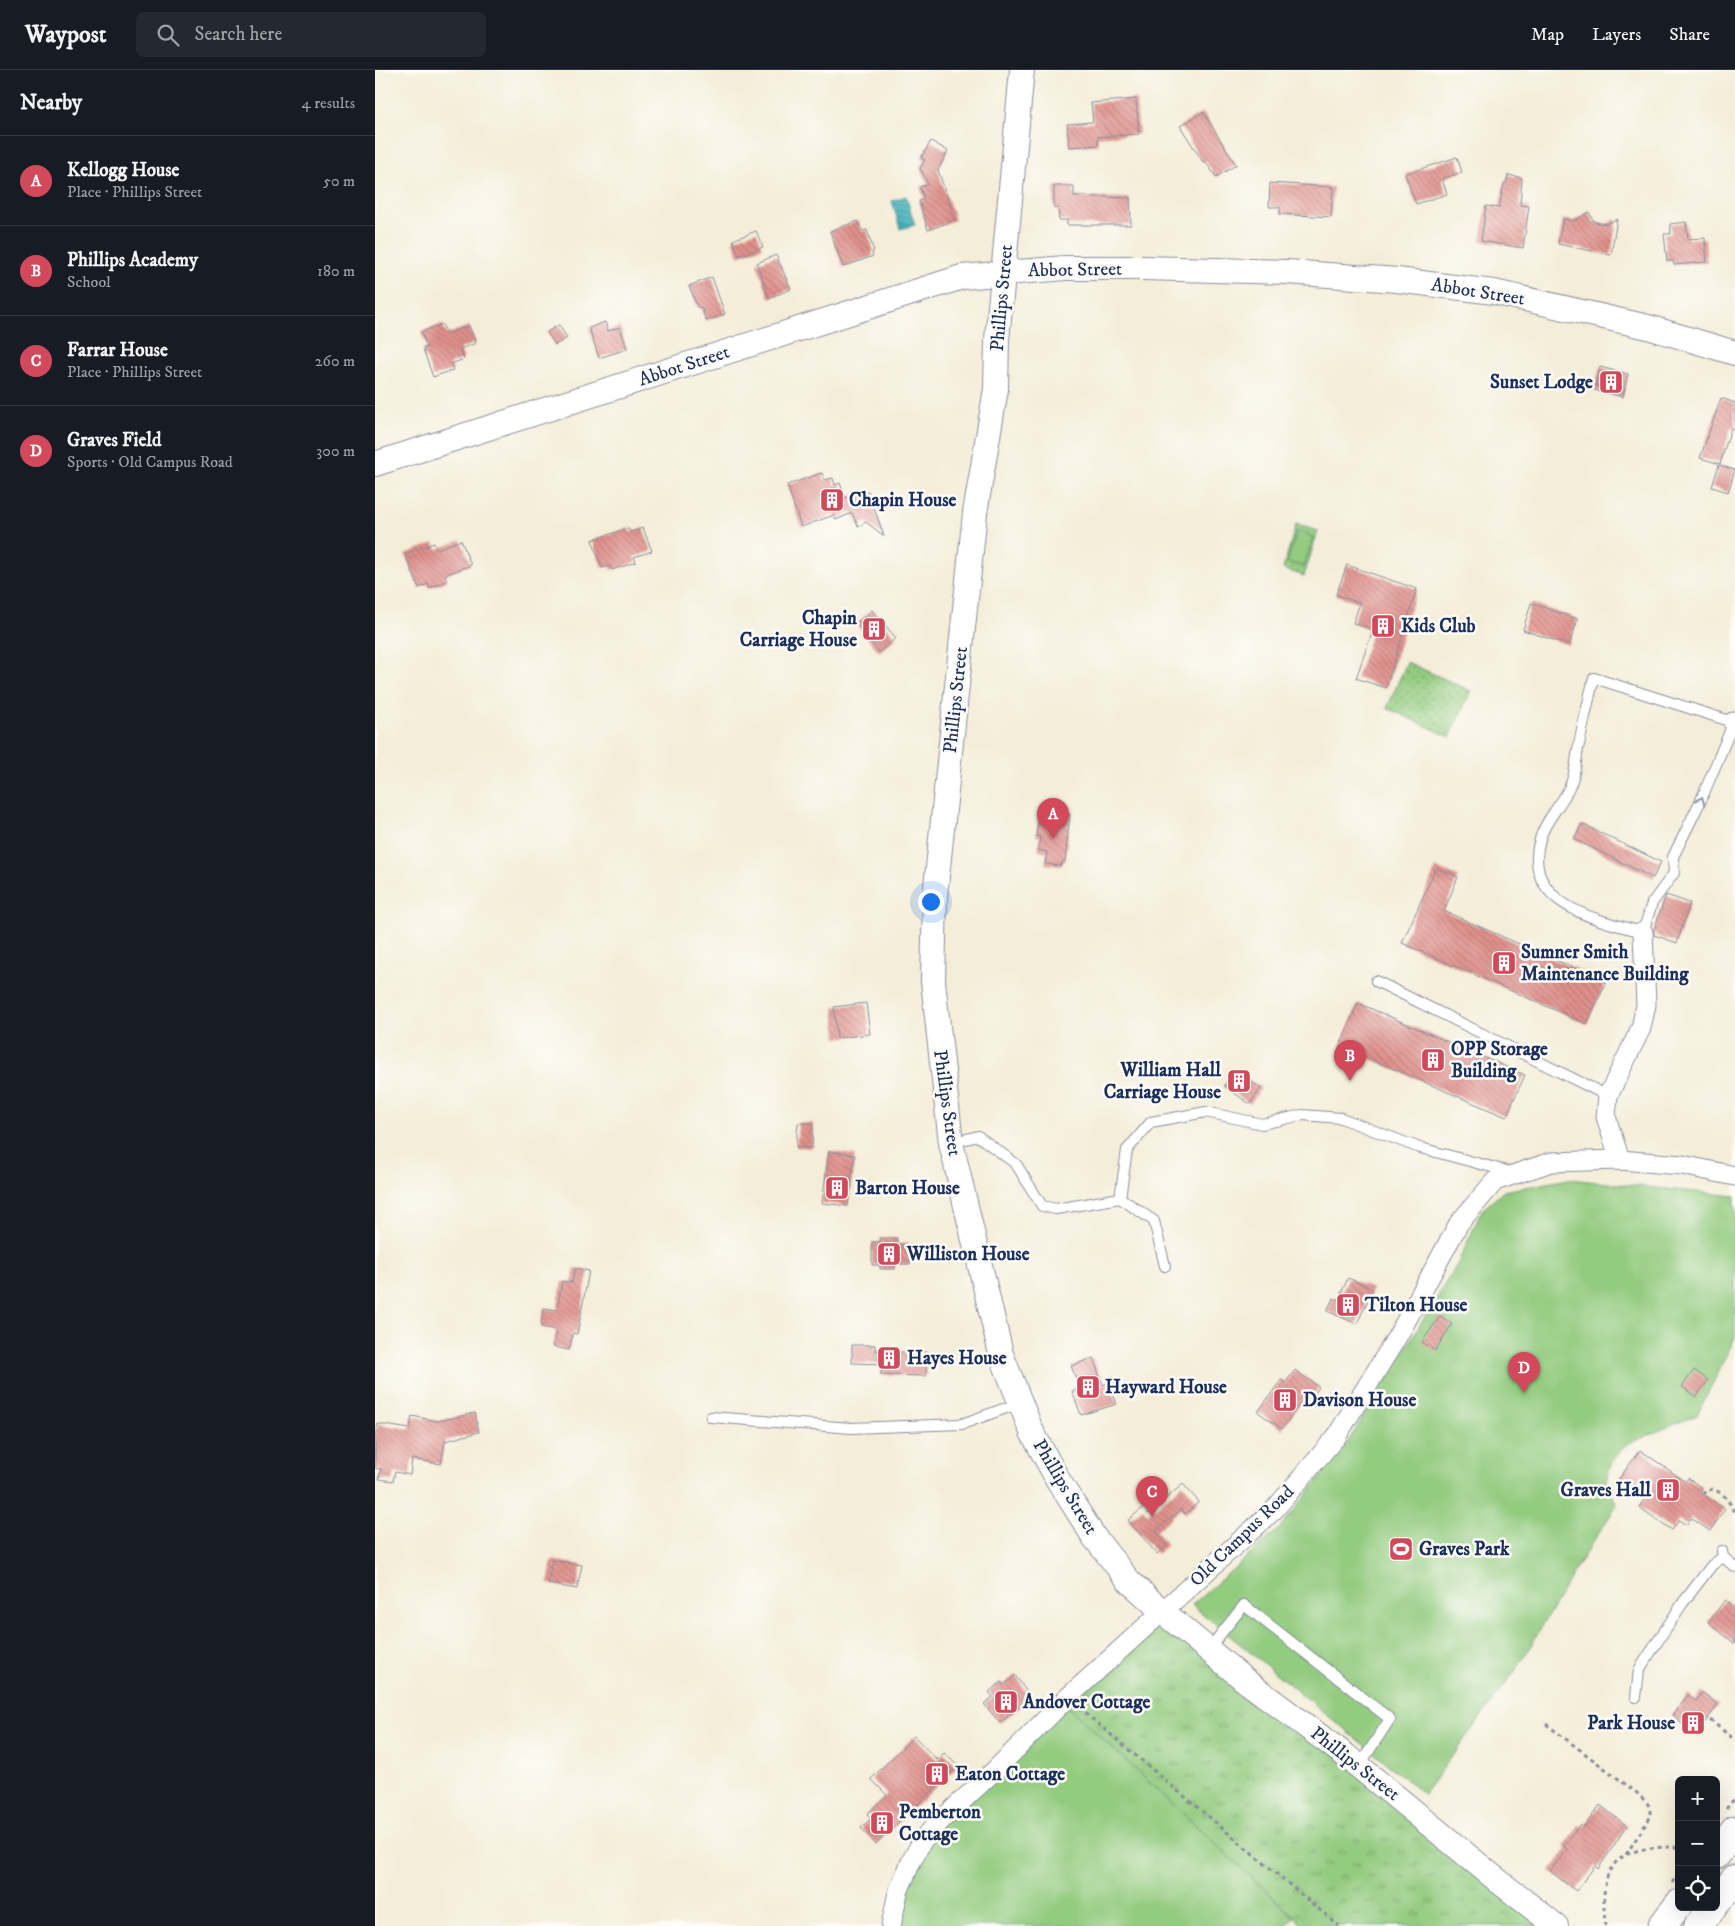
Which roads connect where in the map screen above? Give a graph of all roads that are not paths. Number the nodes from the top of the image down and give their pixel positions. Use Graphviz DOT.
graph roads {
  1 [pos="1022,70"];
  2 [pos="1004,272"];
  3 [pos="1735,353"];
  4 [pos="375,464"];
  5 [pos="1734,721"];
  6 [pos="1643,932"];
  7 [pos="1376,981"];
  8 [pos="1608,1096"];
  9 [pos="951,1144"];
  10 [pos="1620,1160"];
  11 [pos="1515,1173"];
  12 [pos="1735,1176"];
  13 [pos="1120,1198"];
  14 [pos="1165,1266"];
  15 [pos="1021,1403"];
  16 [pos="711,1418"];
  17 [pos="1735,1567"];
  18 [pos="1163,1612"];
  19 [pos="1208,1650"];
  20 [pos="1636,1697"];
  21 [pos="1359,1766"];
  22 [pos="1735,1830"];
  23 [pos="1720,1850"];
  24 [pos="1735,1879"];
  25 [pos="1720,1898"];
  26 [pos="1675,1909"];
  27 [pos="1710,1911"];
  28 [pos="891,1926"];
  29 [pos="1556,1926"];
  30 [pos="1662,1926"];
  31 [pos="1698,1926"];
  1 -- 2 [label="street, Phillips Street"];
  2 -- 3 [label="street, Abbot Street"];
  2 -- 4 [label="street, Abbot Street"];
  2 -- 9 [label="street, Phillips Street"];
  6 -- 5 [label="lane, one-way"];
  5 -- 6 [label="lane"];
  6 -- 8 [label="street"];
  7 -- 8 [label="lane"];
  8 -- 10 [label="street"];
  9 -- 13 [label="lane"];
  9 -- 15 [label="street, Phillips Street"];
  10 -- 11 [label="street, Old Campus Road"];
  10 -- 12 [label="street, Old Campus Road"];
  11 -- 13 [label="lane"];
  11 -- 18 [label="street, Old Campus Road"];
  13 -- 14 [label="lane"];
  15 -- 16 [label="lane"];
  15 -- 18 [label="street, Phillips Street"];
  17 -- 20 [label="lane"];
  18 -- 19 [label="street, Phillips Street"];
  18 -- 28 [label="street, Old Campus Road"];
  19 -- 21 [label="street, Phillips Street"];
  19 -- 21 [label="lane"];
  21 -- 29 [label="street, Phillips Street"];
  22 -- 23 [label="main road"];
  24 -- 25 [label="main road"];
  26 -- 30 [label="main road"];
  27 -- 31 [label="main road"];
}
